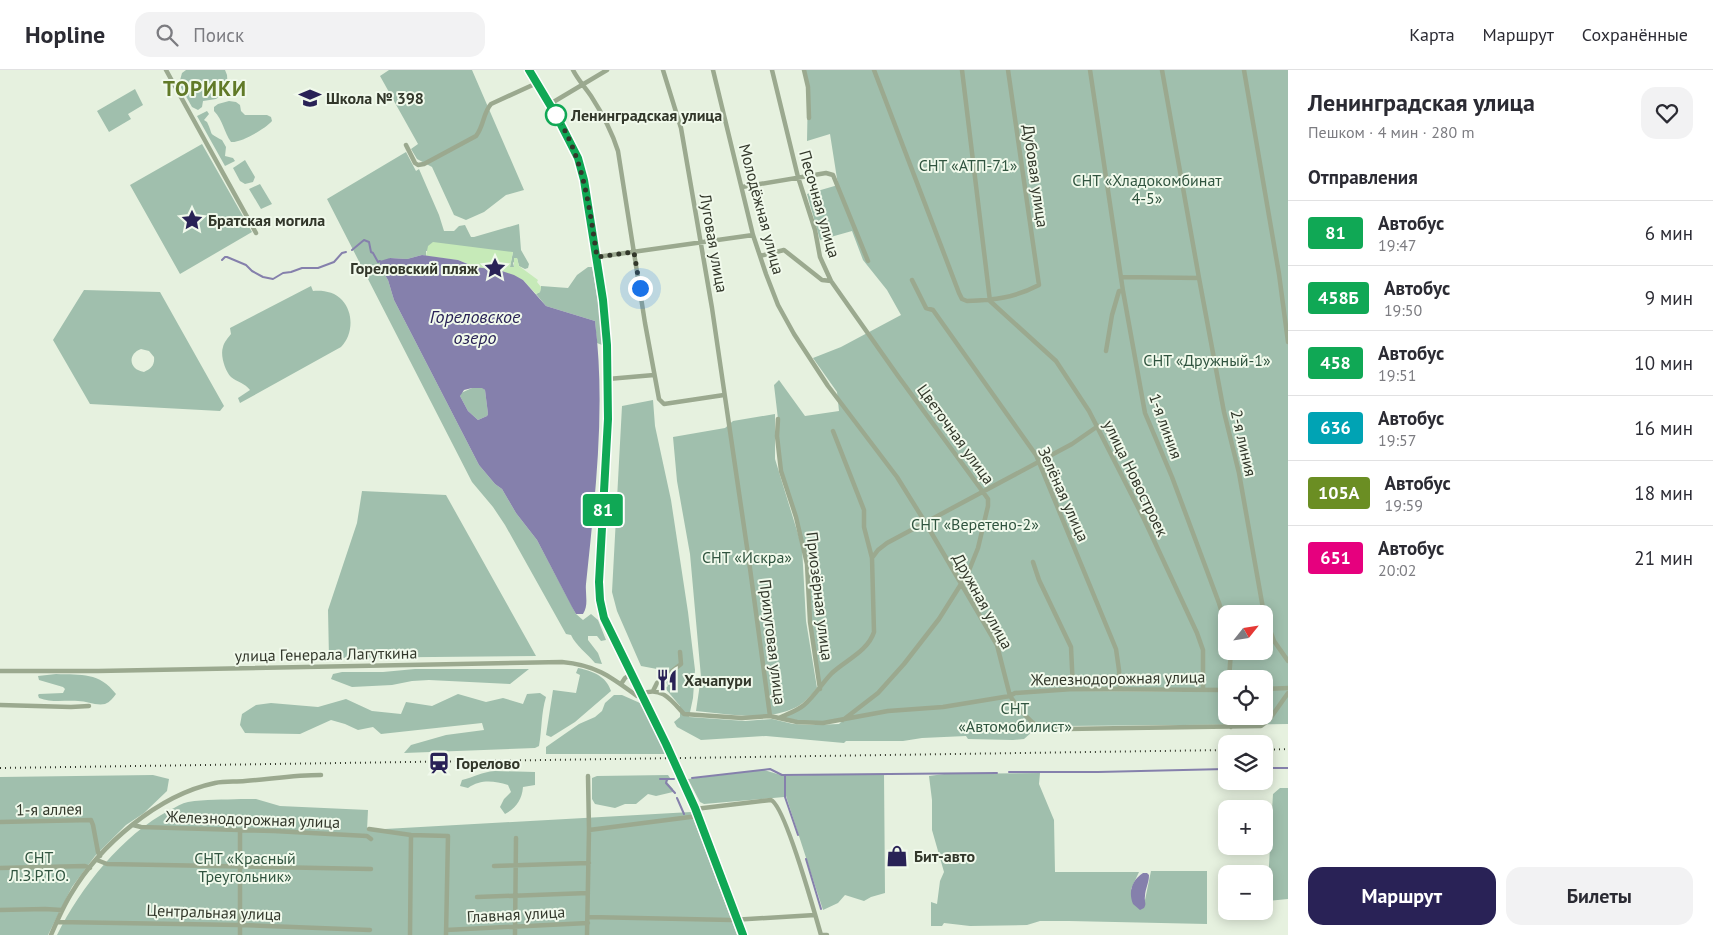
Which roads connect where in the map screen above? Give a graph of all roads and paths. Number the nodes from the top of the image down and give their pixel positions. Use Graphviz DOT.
graph roads {
  1 [pos="166,70"];
  2 [pos="529,70"];
  3 [pos="573,70"];
  4 [pos="607,70"];
  5 [pos="663,70"];
  6 [pos="713,70"];
  7 [pos="772,70"];
  8 [pos="804,70"];
  9 [pos="874,70"];
  10 [pos="962,70"];
  11 [pos="1008,70"];
  12 [pos="1090,70"];
  13 [pos="1162,70"];
  14 [pos="1244,70"];
  15 [pos="537,84"];
  16 [pos="582,85"];
  17 [pos="550,104"];
  18 [pos="809,118"];
  19 [pos="406,145"];
  20 [pos="798,177"];
  21 [pos="742,188"];
  22 [pos="256,233"];
  23 [pos="753,235"];
  24 [pos="701,242"];
  25 [pos="634,252"];
  26 [pos="760,256"];
  27 [pos="597,257"];
  28 [pos="868,261"];
  29 [pos="1121,276"];
  30 [pos="1199,278"];
  31 [pos="912,280"];
  32 [pos="831,281"];
  33 [pos="1123,291"];
  34 [pos="990,301"];
  35 [pos="868,334"];
  36 [pos="1288,342"];
  37 [pos="1106,351"];
  38 [pos="654,375"];
  39 [pos="608,379"];
  40 [pos="724,395"];
  41 [pos="838,398"];
  42 [pos="778,419"];
  43 [pos="728,424"];
  44 [pos="1098,426"];
  45 [pos="833,431"];
  46 [pos="1039,462"];
  47 [pos="983,492"];
  48 [pos="925,522"];
  49 [pos="872,558"];
  50 [pos="1033,562"];
  51 [pos="961,585"];
  52 [pos="1220,605"];
  53 [pos="1262,605"];
  54 [pos="1273,638"];
  55 [pos="680,652"];
  56 [pos="1288,661"];
  57 [pos="0,671"];
  58 [pos="632,674"];
  59 [pos="621,684"];
  60 [pos="1288,688"];
  61 [pos="820,689"];
  62 [pos="1073,689"];
  63 [pos="1120,689"];
  64 [pos="1204,689"];
  65 [pos="1273,689"];
  66 [pos="1218,690"];
  67 [pos="653,691"];
  68 [pos="1288,693"];
  69 [pos="642,695"];
  70 [pos="1010,696"];
  71 [pos="0,705"];
  72 [pos="89,706"];
  73 [pos="770,716"];
  74 [pos="779,718"];
  75 [pos="843,720"];
  76 [pos="1231,727"];
  77 [pos="321,775"];
  78 [pos="588,776"];
  79 [pos="695,808"];
  80 [pos="698,816"];
  81 [pos="0,822"];
  82 [pos="133,825"];
  83 [pos="369,829"];
  84 [pos="240,830"];
  85 [pos="589,830"];
  86 [pos="411,835"];
  87 [pos="516,838"];
  88 [pos="371,839"];
  89 [pos="98,858"];
  90 [pos="589,863"];
  91 [pos="494,866"];
  92 [pos="516,866"];
  93 [pos="240,867"];
  94 [pos="0,868"];
  95 [pos="90,868"];
  96 [pos="371,869"];
  97 [pos="588,893"];
  98 [pos="514,896"];
  99 [pos="477,897"];
  100 [pos="0,910"];
  101 [pos="62,910"];
  102 [pos="815,915"];
  103 [pos="588,917"];
  104 [pos="738,920"];
  105 [pos="57,922"];
  106 [pos="588,923"];
  107 [pos="240,925"];
  108 [pos="515,926"];
  109 [pos="370,930"];
  110 [pos="446,932"];
  111 [pos="51,935"];
  112 [pos="240,935"];
  113 [pos="410,935"];
  114 [pos="515,935"];
  115 [pos="587,935"];
  116 [pos="743,935"];
  117 [pos="821,935"];
  118 [pos="827,935"];
  1 -- 22 [label="street"];
  2 -- 15 [label="main road"];
  3 -- 16 [label="street"];
  4 -- 16 [label="street"];
  5 -- 24 [label="street, Луговая улица"];
  6 -- 21 [label="street, Молодёжная улица"];
  7 -- 20 [label="street, Песочная улица"];
  8 -- 18 [label="street"];
  9 -- 34 [label="street"];
  10 -- 34 [label="street"];
  11 -- 34 [label="street, Дубовая улица"];
  12 -- 29 [label="street"];
  13 -- 30 [label="street"];
  14 -- 36 [label="street"];
  15 -- 17 [label="main road"];
  15 -- 19 [label="street"];
  16 -- 17 [label="street"];
  16 -- 25 [label="street"];
  17 -- 27 [label="main road"];
  20 -- 21 [label="street"];
  20 -- 28 [label="street"];
  20 -- 32 [label="street, Песочная улица"];
  21 -- 23 [label="street, Молодёжная улица"];
  23 -- 24 [label="street"];
  23 -- 26 [label="street, Молодёжная улица"];
  24 -- 25 [label="street"];
  24 -- 40 [label="street, Луговая улица"];
  25 -- 27 [label="street"];
  25 -- 38 [label="street"];
  26 -- 32 [label="street"];
  26 -- 41 [label="street, Молодёжная улица"];
  27 -- 39 [label="main road"];
  29 -- 30 [label="street"];
  29 -- 33 [label="street, 1-я линия"];
  30 -- 53 [label="street, 2-я линия"];
  31 -- 46 [label="street, Зелёная улица"];
  32 -- 35 [label="street, Песочная улица"];
  33 -- 37 [label="street"];
  33 -- 52 [label="street, 1-я линия"];
  34 -- 44 [label="street, улица Новостроек"];
  35 -- 47 [label="street, Цветочная улица"];
  38 -- 39 [label="street"];
  38 -- 40 [label="street"];
  39 -- 58 [label="main road"];
  40 -- 43 [label="street, Луговая улица"];
  41 -- 48 [label="street, Дружная улица"];
  42 -- 61 [label="street, Приозёрная улица"];
  43 -- 73 [label="street, Прилуговая улица"];
  44 -- 46 [label="street"];
  44 -- 64 [label="street, улица Новостроек"];
  45 -- 49 [label="street"];
  46 -- 47 [label="street"];
  46 -- 63 [label="street, Зелёная улица"];
  47 -- 48 [label="street"];
  47 -- 51 [label="street, Цветочная улица"];
  48 -- 49 [label="street"];
  48 -- 51 [label="street, Дружная улица"];
  49 -- 61 [label="street"];
  50 -- 62 [label="street"];
  51 -- 70 [label="street, Дружная улица"];
  51 -- 75 [label="street, Цветочная улица"];
  54 -- 56 [label="street, 2-я линия"];
  55 -- 67 [label="street"];
  57 -- 59 [label="street, улица Генерала Лагуткина"];
  58 -- 59 [label="street"];
  58 -- 69 [label="main road"];
  59 -- 69 [label="street, улица Генерала Лагуткина"];
  60 -- 65 [label="street"];
  61 -- 74 [label="street"];
  62 -- 63 [label="street, Железнодорожная улица"];
  62 -- 70 [label="street, Железнодорожная улица"];
  63 -- 64 [label="street, Железнодорожная улица"];
  64 -- 66 [label="street, Железнодорожная улица"];
  67 -- 69 [label="street"];
  67 -- 73 [label="street, Железнодорожная улица"];
  68 -- 76 [label="street"];
  69 -- 79 [label="main road"];
  70 -- 75 [label="street, Железнодорожная улица"];
  70 -- 76 [label="street"];
  71 -- 72 [label="street"];
  73 -- 74 [label="street, Железнодорожная улица"];
  74 -- 75 [label="street, Железнодорожная улица"];
  77 -- 82 [label="street"];
  78 -- 85 [label="street"];
  79 -- 80 [label="main road"];
  79 -- 102 [label="street"];
  80 -- 85 [label="street"];
  80 -- 104 [label="main road"];
  81 -- 89 [label="street, 1-я аллея"];
  82 -- 84 [label="street, Железнодорожная улица"];
  82 -- 89 [label="street"];
  83 -- 86 [label="street"];
  84 -- 88 [label="street, Железнодорожная улица"];
  84 -- 93 [label="street"];
  85 -- 90 [label="street"];
  86 -- 110 [label="street"];
  86 -- 113 [label="street"];
  87 -- 92 [label="street"];
  89 -- 93 [label="street"];
  89 -- 95 [label="street"];
  90 -- 92 [label="street"];
  90 -- 97 [label="street"];
  91 -- 92 [label="street"];
  92 -- 98 [label="street"];
  93 -- 96 [label="street"];
  93 -- 107 [label="street"];
  94 -- 95 [label="street"];
  95 -- 101 [label="street"];
  97 -- 98 [label="street"];
  97 -- 103 [label="street"];
  98 -- 99 [label="street"];
  98 -- 108 [label="street"];
  100 -- 101 [label="street"];
  101 -- 105 [label="street"];
  102 -- 104 [label="street"];
  102 -- 117 [label="street"];
  103 -- 104 [label="street"];
  103 -- 106 [label="street"];
  104 -- 116 [label="main road"];
  105 -- 107 [label="street, Центральная улица"];
  105 -- 111 [label="street"];
  106 -- 108 [label="street, Главная улица"];
  106 -- 115 [label="street"];
  107 -- 109 [label="street, Центральная улица"];
  107 -- 112 [label="street"];
  108 -- 110 [label="street, Главная улица"];
  108 -- 114 [label="street"];
  117 -- 118 [label="street"];
}
